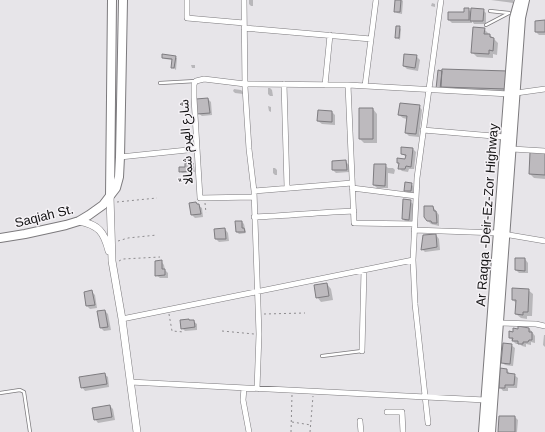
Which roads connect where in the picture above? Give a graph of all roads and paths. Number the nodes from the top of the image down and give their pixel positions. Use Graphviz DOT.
graph roads {
  1 [pos="112,0"];
  2 [pos="123,0"];
  3 [pos="187,0"];
  4 [pos="244,0"];
  5 [pos="376,0"];
  6 [pos="441,0"];
  7 [pos="518,0"];
  8 [pos="525,0"];
  9 [pos="490,11"];
  10 [pos="512,13"];
  11 [pos="244,25"];
  12 [pos="486,26"];
  13 [pos="330,35"];
  14 [pos="371,39"];
  15 [pos="196,81"];
  16 [pos="160,83"];
  17 [pos="245,84"];
  18 [pos="284,84"];
  19 [pos="325,85"];
  20 [pos="348,85"];
  21 [pos="365,86"];
  22 [pos="545,89"];
  23 [pos="429,90"];
  24 [pos="512,94"];
  25 [pos="423,130"];
  26 [pos="505,137"];
  27 [pos="197,149"];
  28 [pos="512,149"];
  29 [pos="545,151"];
  30 [pos="120,157"];
  31 [pos="352,185"];
  32 [pos="287,187"];
  33 [pos="254,194"];
  34 [pos="416,196"];
  35 [pos="156,198"];
  36 [pos="205,198"];
  37 [pos="110,199"];
  38 [pos="354,211"];
  39 [pos="206,212"];
  40 [pos="254,217"];
  41 [pos="79,221"];
  42 [pos="415,227"];
  43 [pos="502,234"];
  44 [pos="157,235"];
  45 [pos="0,238"];
  46 [pos="545,241"];
  47 [pos="112,242"];
  48 [pos="160,257"];
  49 [pos="413,260"];
  50 [pos="112,262"];
  51 [pos="364,270"];
  52 [pos="256,292"];
  53 [pos="168,310"];
  54 [pos="305,313"];
  55 [pos="258,314"];
  56 [pos="122,319"];
  57 [pos="499,323"];
  58 [pos="545,326"];
  59 [pos="222,331"];
  60 [pos="184,332"];
  61 [pos="259,334"];
  62 [pos="362,351"];
  63 [pos="322,356"];
  64 [pos="130,382"];
  65 [pos="244,388"];
  66 [pos="256,389"];
  67 [pos="292,390"];
  68 [pos="314,392"];
  69 [pos="0,393"];
  70 [pos="424,397"];
  71 [pos="485,400"];
  72 [pos="387,412"];
  73 [pos="360,421"];
  74 [pos="291,422"];
  75 [pos="428,423"];
  76 [pos="310,425"];
  77 [pos="30,432"];
  78 [pos="137,432"];
  79 [pos="249,432"];
  80 [pos="291,432"];
  81 [pos="310,432"];
  82 [pos="360,432"];
  83 [pos="403,432"];
  84 [pos="483,432"];
  85 [pos="490,432"];
  1 -- 37 [label="main road"];
  2 -- 30 [label="main road"];
  3 -- 11 [label="street"];
  4 -- 11 [label="street"];
  5 -- 14 [label="street"];
  6 -- 23 [label="street"];
  7 -- 10 [label="main road, Ar Raqqa -Deir-Ez-Zor Highway"];
  8 -- 24 [label="main road, Ar Raqqa -Deir-Ez-Zor Highway"];
  9 -- 10 [label="lane"];
  10 -- 12 [label="lane"];
  10 -- 24 [label="main road, Ar Raqqa -Deir-Ez-Zor Highway"];
  11 -- 13 [label="street"];
  11 -- 17 [label="street"];
  13 -- 14 [label="street"];
  13 -- 19 [label="street"];
  14 -- 21 [label="street"];
  15 -- 16 [label="lane"];
  15 -- 17 [label="street, شارع الهرم شمالًا"];
  15 -- 27 [label="street, شارع الهرم شمالًا"];
  17 -- 18 [label="street, شارع الهرم شمالًا"];
  17 -- 33 [label="street"];
  18 -- 19 [label="street, شارع الهرم شمالًا"];
  18 -- 32 [label="street"];
  19 -- 20 [label="street, شارع الهرم شمالًا"];
  20 -- 21 [label="street, شارع الهرم شمالًا"];
  20 -- 31 [label="street"];
  21 -- 23 [label="street, شارع الهرم شمالًا"];
  22 -- 24 [label="street, شارع الهرم شمالًا"];
  23 -- 24 [label="street, شارع الهرم شمالًا"];
  23 -- 25 [label="street"];
  24 -- 26 [label="main road, Ar Raqqa -Deir-Ez-Zor Highway"];
  24 -- 28 [label="main road, Ar Raqqa -Deir-Ez-Zor Highway"];
  25 -- 26 [label="street"];
  25 -- 34 [label="street"];
  26 -- 43 [label="main road, Ar Raqqa -Deir-Ez-Zor Highway"];
  27 -- 30 [label="street"];
  27 -- 36 [label="street, شارع الهرم شمالًا"];
  28 -- 29 [label="street"];
  28 -- 43 [label="main road, Ar Raqqa -Deir-Ez-Zor Highway"];
  30 -- 37 [label="main road"];
  31 -- 32 [label="street, شارع الهرم شمالًا"];
  31 -- 34 [label="street, شارع الهرم شمالًا"];
  31 -- 38 [label="street"];
  32 -- 33 [label="street, شارع الهرم شمالًا"];
  33 -- 36 [label="street, شارع الهرم شمالًا"];
  33 -- 40 [label="street"];
  34 -- 42 [label="street"];
  35 -- 37 [label="path"];
  36 -- 39 [label="path"];
  37 -- 41 [label="main road, Saqiah St."];
  37 -- 47 [label="main road"];
  38 -- 40 [label="street"];
  38 -- 42 [label="street"];
  40 -- 52 [label="street"];
  41 -- 45 [label="main road, Saqiah St."];
  41 -- 50 [label="main road"];
  42 -- 43 [label="street"];
  42 -- 49 [label="street"];
  43 -- 46 [label="street"];
  43 -- 57 [label="main road, Ar Raqqa -Deir-Ez-Zor Highway"];
  43 -- 71 [label="main road, Ar Raqqa -Deir-Ez-Zor Highway"];
  44 -- 47 [label="path"];
  47 -- 50 [label="main road"];
  48 -- 50 [label="path"];
  49 -- 51 [label="street"];
  49 -- 70 [label="street"];
  50 -- 56 [label="main road"];
  51 -- 52 [label="street"];
  51 -- 62 [label="street"];
  52 -- 53 [label="street"];
  52 -- 55 [label="street"];
  53 -- 56 [label="street"];
  53 -- 60 [label="path"];
  54 -- 55 [label="path"];
  55 -- 61 [label="street"];
  56 -- 64 [label="main road"];
  57 -- 58 [label="street"];
  57 -- 85 [label="main road, Ar Raqqa -Deir-Ez-Zor Highway"];
  59 -- 61 [label="path"];
  61 -- 66 [label="street"];
  62 -- 63 [label="lane"];
  64 -- 65 [label="street"];
  64 -- 78 [label="main road"];
  65 -- 66 [label="street"];
  65 -- 79 [label="street"];
  66 -- 67 [label="street"];
  67 -- 68 [label="street"];
  67 -- 74 [label="path"];
  68 -- 70 [label="street"];
  68 -- 76 [label="path"];
  69 -- 77 [label="lane"];
  70 -- 71 [label="street"];
  70 -- 75 [label="street"];
  71 -- 84 [label="main road, Ar Raqqa -Deir-Ez-Zor Highway"];
  72 -- 83 [label="street"];
  73 -- 82 [label="street"];
  74 -- 76 [label="path"];
  74 -- 80 [label="path"];
  76 -- 81 [label="path"];
}
